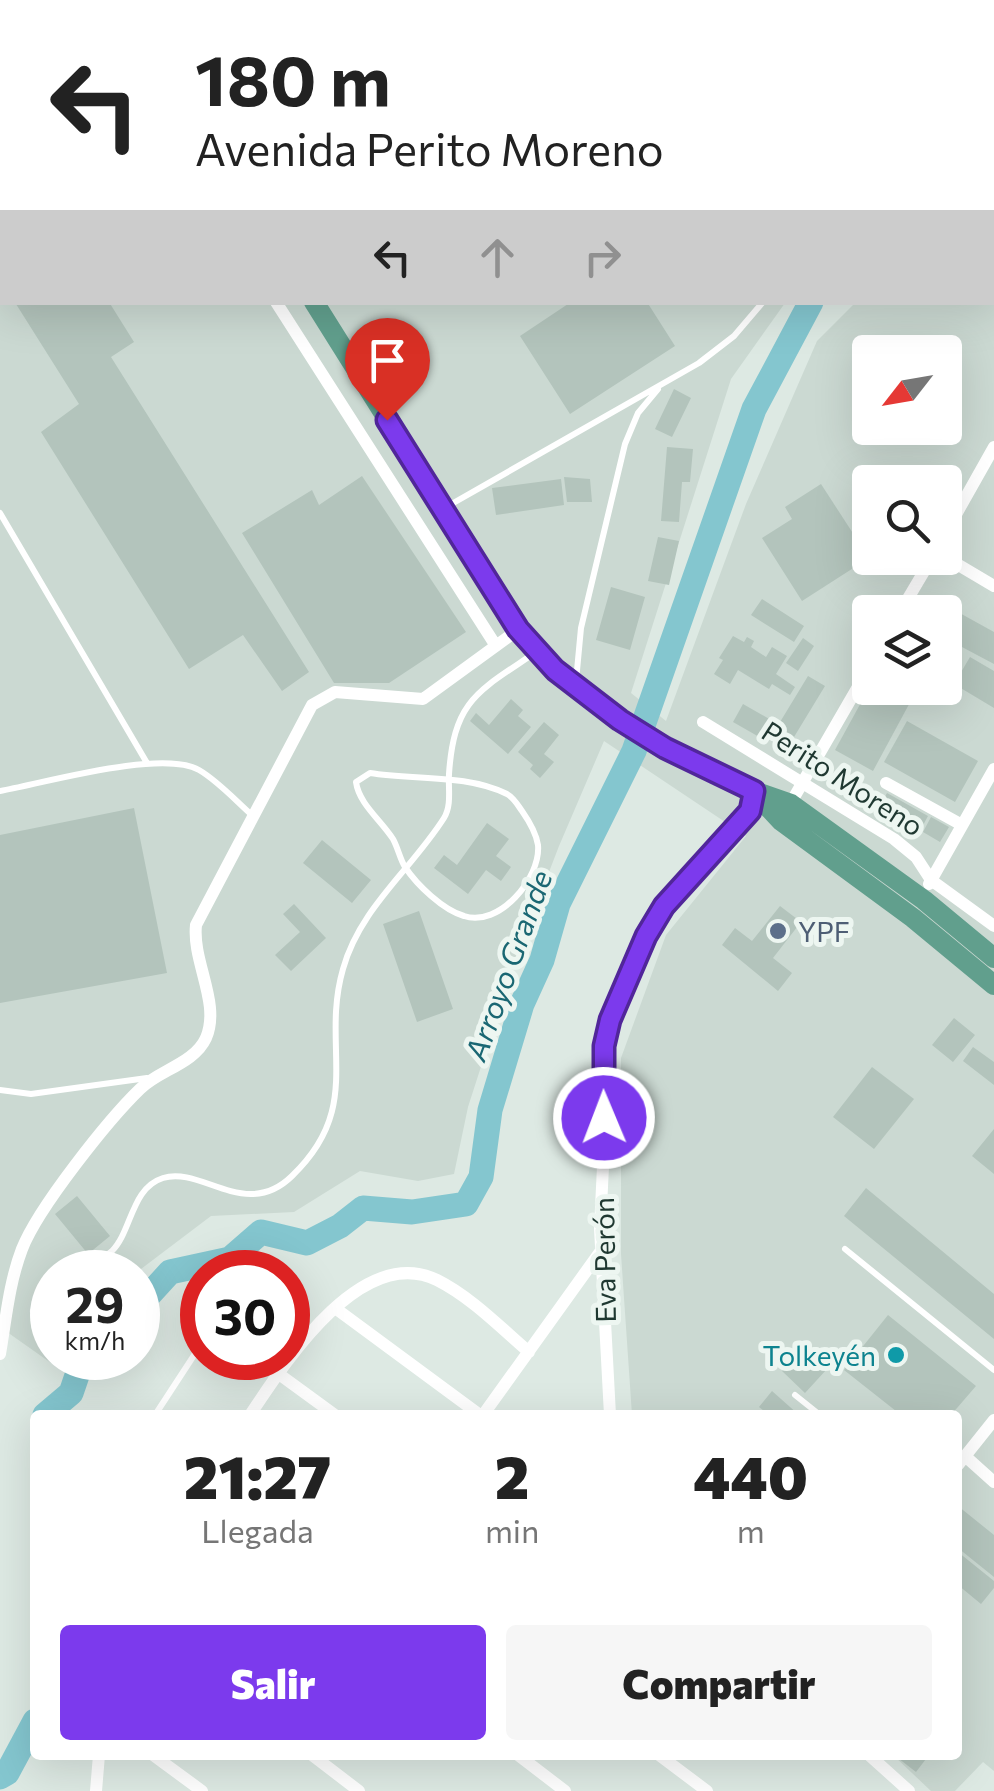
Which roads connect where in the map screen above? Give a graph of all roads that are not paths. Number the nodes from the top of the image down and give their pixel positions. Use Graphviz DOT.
graph roads {
  1 [pos="278,305"];
  2 [pos="316,305"];
  3 [pos="760,305"];
  4 [pos="662,385"];
  5 [pos="994,448"];
  6 [pos="962,504"];
  7 [pos="442,509"];
  8 [pos="0,513"];
  9 [pos="962,567"];
  10 [pos="994,586"];
  11 [pos="518,629"];
  12 [pos="496,646"];
  13 [pos="537,652"];
  14 [pos="576,687"];
  15 [pos="852,697"];
  16 [pos="702,722"];
  17 [pos="148,763"];
  18 [pos="994,769"];
  19 [pos="448,781"];
  20 [pos="803,782"];
  21 [pos="886,782"];
  22 [pos="2,788"];
  23 [pos="754,791"];
  24 [pos="786,813"];
  25 [pos="253,816"];
  26 [pos="962,825"];
  27 [pos="405,867"];
  28 [pos="922,899"];
  29 [pos="994,926"];
  30 [pos="994,958"];
  31 [pos="994,985"];
  32 [pos="152,1078"];
  33 [pos="0,1090"];
  34 [pos="845,1249"];
  35 [pos="113,1250"];
  36 [pos="601,1250"];
  37 [pos="335,1308"];
  38 [pos="310,1337"];
  39 [pos="530,1352"];
  40 [pos="0,1354"];
  41 [pos="994,1370"];
  42 [pos="180,1377"];
  43 [pos="274,1380"];
  44 [pos="286,1380"];
  45 [pos="795,1396"];
  46 [pos="158,1410"];
  47 [pos="253,1410"];
  48 [pos="328,1410"];
  49 [pos="475,1410"];
  50 [pos="486,1410"];
  51 [pos="610,1410"];
  52 [pos="813,1410"];
  53 [pos="994,1420"];
  54 [pos="962,1459"];
  55 [pos="962,1461"];
  56 [pos="994,1482"];
  57 [pos="99,1760"];
  58 [pos="160,1760"];
  59 [pos="319,1760"];
  60 [pos="525,1760"];
  61 [pos="666,1760"];
  62 [pos="875,1760"];
  63 [pos="96,1791"];
  64 [pos="202,1791"];
  65 [pos="359,1791"];
  66 [pos="566,1791"];
  67 [pos="707,1791"];
  68 [pos="909,1791"];
  1 -- 12 [label="street"];
  2 -- 7 [label="main road"];
  3 -- 4 [label="lane"];
  4 -- 7 [label="lane"];
  4 -- 14 [label="lane"];
  5 -- 6 [label="street"];
  7 -- 11 [label="main road"];
  8 -- 17 [label="lane"];
  9 -- 10 [label="street"];
  11 -- 12 [label="street"];
  11 -- 13 [label="main road"];
  12 -- 25 [label="street"];
  13 -- 14 [label="main road"];
  13 -- 19 [label="lane"];
  14 -- 23 [label="main road"];
  15 -- 20 [label="street"];
  16 -- 20 [label="street, Perito Moreno"];
  17 -- 22 [label="lane"];
  17 -- 25 [label="lane"];
  18 -- 26 [label="street"];
  19 -- 27 [label="lane"];
  19 -- 27 [label="lane"];
  19 -- 27 [label="lane"];
  20 -- 24 [label="street"];
  20 -- 28 [label="street, Perito Moreno"];
  21 -- 26 [label="street"];
  23 -- 24 [label="main road"];
  23 -- 36 [label="street, Eva Perón"];
  24 -- 28 [label="main road"];
  25 -- 32 [label="street"];
  26 -- 28 [label="street"];
  27 -- 35 [label="lane"];
  28 -- 29 [label="street, Perito Moreno"];
  28 -- 30 [label="main road"];
  28 -- 31 [label="main road"];
  32 -- 33 [label="lane"];
  32 -- 40 [label="street"];
  34 -- 41 [label="lane"];
  36 -- 39 [label="street"];
  36 -- 51 [label="street, Eva Perón"];
  37 -- 38 [label="street"];
  37 -- 39 [label="street"];
  37 -- 49 [label="street"];
  39 -- 50 [label="street"];
  42 -- 46 [label="lane"];
  43 -- 47 [label="street"];
  44 -- 48 [label="street"];
  45 -- 52 [label="lane"];
  53 -- 54 [label="street"];
  55 -- 56 [label="street"];
  57 -- 63 [label="street"];
  58 -- 64 [label="street"];
  59 -- 65 [label="street"];
  60 -- 66 [label="street"];
  61 -- 67 [label="street"];
  62 -- 68 [label="street"];
}
